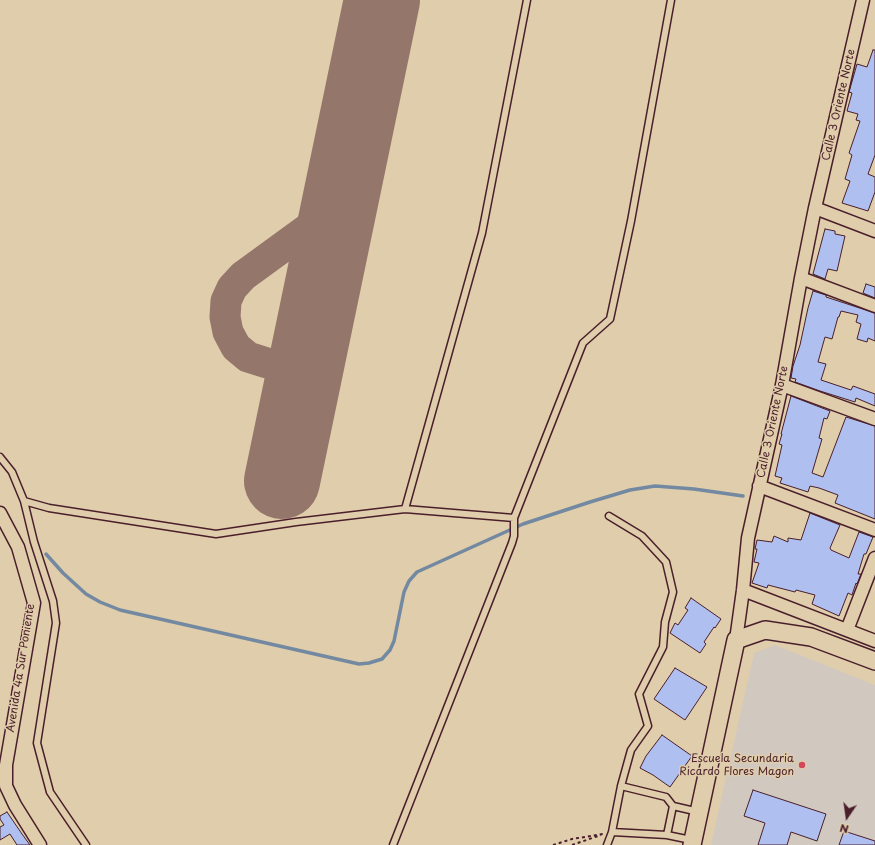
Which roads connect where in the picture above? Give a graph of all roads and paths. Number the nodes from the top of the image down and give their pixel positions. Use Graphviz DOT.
graph roads {
  1 [pos="527,0"];
  2 [pos="671,0"];
  3 [pos="863,0"];
  4 [pos="815,208"];
  5 [pos="875,231"];
  6 [pos="801,278"];
  7 [pos="875,306"];
  8 [pos="782,385"];
  9 [pos="875,419"];
  10 [pos="0,457"];
  11 [pos="759,486"];
  12 [pos="24,501"];
  13 [pos="405,509"];
  14 [pos="0,513"];
  15 [pos="609,516"];
  16 [pos="514,520"];
  17 [pos="875,530"];
  18 [pos="875,558"];
  19 [pos="743,590"];
  20 [pos="847,630"];
  21 [pos="736,640"];
  22 [pos="875,641"];
  23 [pos="875,661"];
  24 [pos="621,786"];
  25 [pos="673,806"];
  26 [pos="699,812"];
  27 [pos="612,832"];
  28 [pos="667,835"];
  29 [pos="692,843"];
  30 [pos="40,845"];
  31 [pos="86,845"];
  32 [pos="393,845"];
  33 [pos="553,845"];
  34 [pos="572,845"];
  35 [pos="607,845"];
  1 -- 13 [label="lane"];
  2 -- 16 [label="lane"];
  3 -- 4 [label="street, Calle 3 Oriente Norte"];
  4 -- 5 [label="street"];
  4 -- 6 [label="street, Calle 3 Oriente Norte"];
  6 -- 7 [label="street"];
  6 -- 8 [label="street, Calle 3 Oriente Norte"];
  8 -- 9 [label="street"];
  8 -- 11 [label="street, Calle 3 Oriente Norte"];
  10 -- 12 [label="lane"];
  11 -- 17 [label="street"];
  11 -- 19 [label="street, Calle 3 Oriente Norte"];
  12 -- 13 [label="lane"];
  12 -- 31 [label="lane"];
  13 -- 16 [label="lane"];
  14 -- 30 [label="street, Avenida 4a Sur Poniente"];
  15 -- 24 [label="lane"];
  16 -- 32 [label="lane"];
  18 -- 20 [label="street"];
  19 -- 20 [label="street"];
  19 -- 21 [label="street, Calle 3 Oriente Norte"];
  20 -- 22 [label="street"];
  21 -- 23 [label="street"];
  21 -- 26 [label="street, Calle 3 Oriente Norte"];
  24 -- 25 [label="lane"];
  24 -- 27 [label="lane"];
  25 -- 26 [label="lane"];
  25 -- 28 [label="lane"];
  26 -- 29 [label="street, Calle 3 Oriente Norte"];
  27 -- 28 [label="lane"];
  27 -- 33 [label="path"];
  27 -- 34 [label="path"];
  27 -- 35 [label="lane"];
  28 -- 29 [label="lane"];
}
